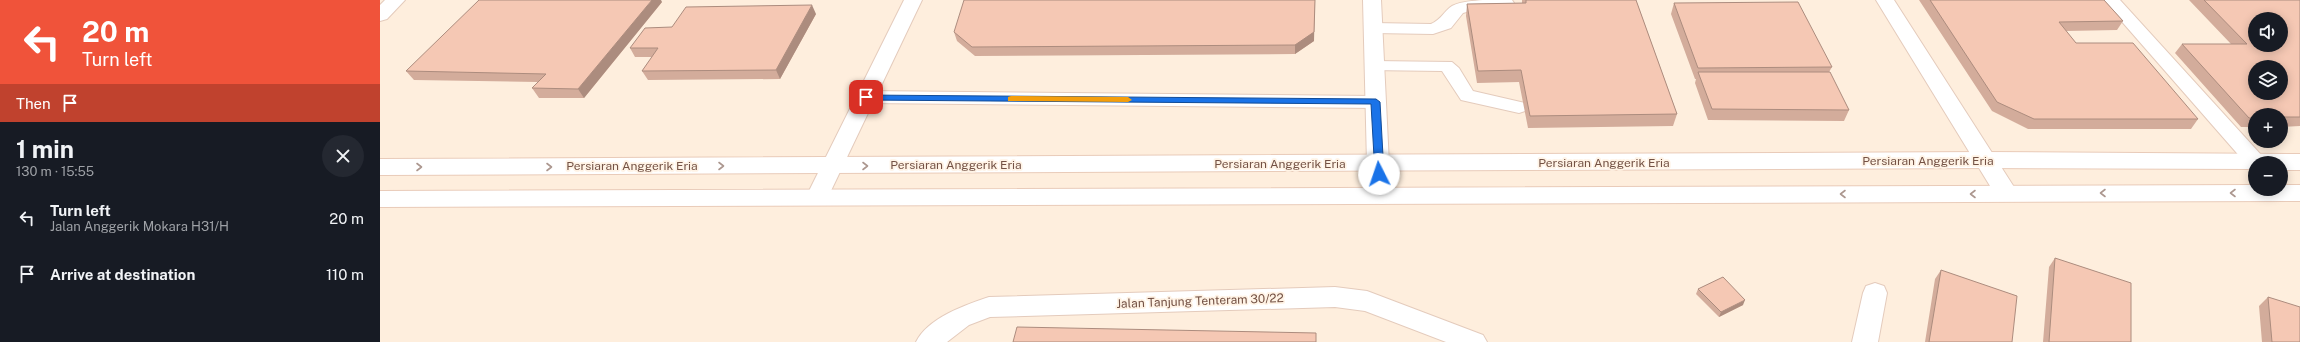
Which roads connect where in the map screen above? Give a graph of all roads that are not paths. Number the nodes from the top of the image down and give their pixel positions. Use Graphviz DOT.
graph roads {
  1 [pos="396,0"];
  2 [pos="913,0"];
  3 [pos="1372,0"];
  4 [pos="1885,0"];
  5 [pos="2111,0"];
  6 [pos="1506,3"];
  7 [pos="380,15"];
  8 [pos="1373,28"];
  9 [pos="1374,66"];
  10 [pos="866,97"];
  11 [pos="1376,102"];
  12 [pos="1520,107"];
  13 [pos="2251,156"];
  14 [pos="1985,160"];
  15 [pos="2248,162"];
  16 [pos="2288,162"];
  17 [pos="2300,162"];
  18 [pos="1378,164"];
  19 [pos="833,166"];
  20 [pos="380,167"];
  21 [pos="2300,193"];
  22 [pos="2006,194"];
  23 [pos="1382,196"];
  24 [pos="817,198"];
  25 [pos="380,199"];
  26 [pos="1875,293"];
  27 [pos="929,342"];
  28 [pos="1474,342"];
  29 [pos="1865,342"];
  1 -- 7 [label="street"];
  2 -- 10 [label="street"];
  3 -- 8 [label="street"];
  4 -- 14 [label="street"];
  5 -- 13 [label="lane"];
  6 -- 8 [label="lane"];
  8 -- 9 [label="street"];
  9 -- 11 [label="street"];
  9 -- 12 [label="lane"];
  10 -- 11 [label="lane"];
  10 -- 19 [label="street"];
  11 -- 18 [label="street"];
  14 -- 15 [label="street, Persiaran Anggerik Eria"];
  14 -- 18 [label="street, Persiaran Anggerik Eria"];
  14 -- 22 [label="street"];
  16 -- 17 [label="street, Persiaran Anggerik Eria"];
  19 -- 18 [label="street, Persiaran Anggerik Eria, one-way"];
  18 -- 23 [label="street"];
  20 -- 19 [label="street, Persiaran Anggerik Eria, one-way"];
  19 -- 24 [label="street"];
  21 -- 22 [label="street, one-way"];
  22 -- 23 [label="street, one-way"];
  23 -- 24 [label="street"];
  24 -- 25 [label="street"];
  26 -- 29 [label="street"];
  27 -- 28 [label="street, Jalan Tanjung Tenteram 30/22"];
}
